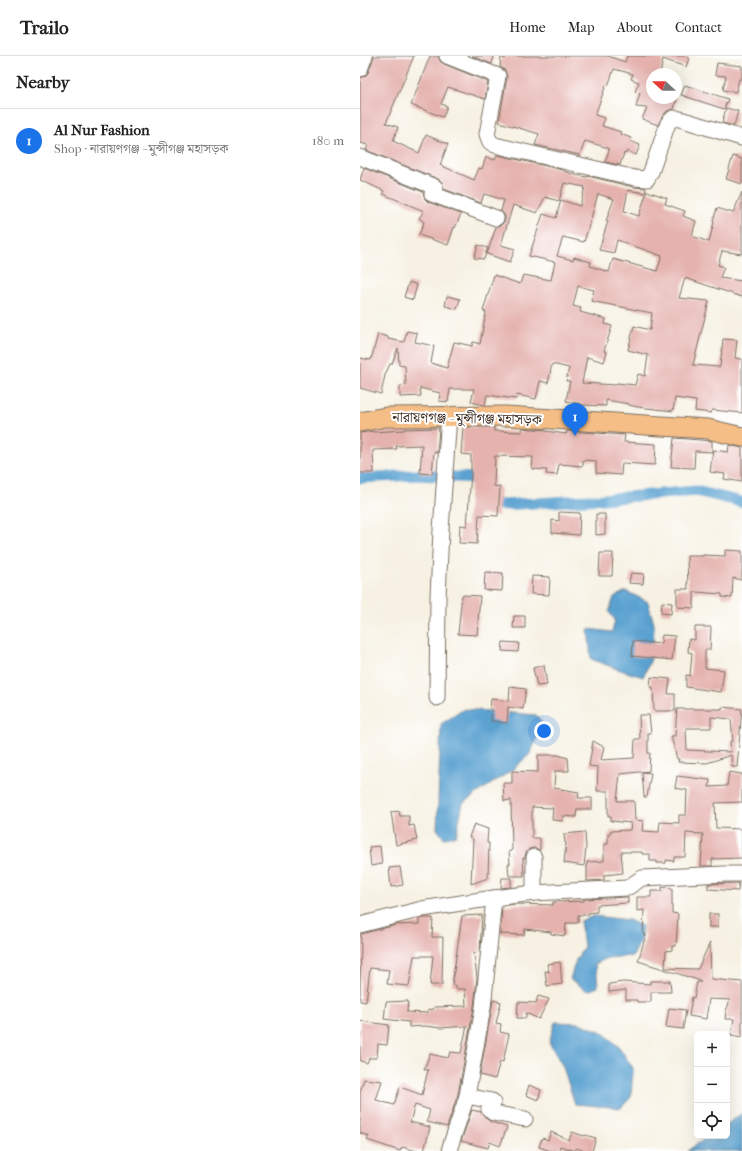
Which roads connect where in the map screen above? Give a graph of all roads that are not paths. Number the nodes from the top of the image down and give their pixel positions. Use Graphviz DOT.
graph roads {
  1 [pos="365,56"];
  2 [pos="447,56"];
  3 [pos="360,69"];
  4 [pos="742,138"];
  5 [pos="360,157"];
  6 [pos="496,218"];
  7 [pos="449,416"];
  8 [pos="360,422"];
  9 [pos="742,437"];
  10 [pos="437,698"];
  11 [pos="534,857"];
  12 [pos="742,874"];
  13 [pos="534,893"];
  14 [pos="494,898"];
  15 [pos="360,925"];
  16 [pos="467,1096"];
  17 [pos="525,1119"];
  18 [pos="451,1151"];
  1 -- 3 [label="street"];
  2 -- 4 [label="street"];
  5 -- 6 [label="street"];
  7 -- 8 [label="main road, নারায়ণগঞ্জ - মুন্সীগঞ্জ মহাসড়ক"];
  7 -- 9 [label="main road, নারায়ণগঞ্জ - মুন্সীগঞ্জ মহাসড়ক"];
  7 -- 10 [label="street"];
  11 -- 13 [label="street"];
  12 -- 13 [label="street"];
  13 -- 14 [label="street"];
  14 -- 15 [label="street"];
  14 -- 16 [label="street"];
  16 -- 17 [label="street"];
  16 -- 18 [label="street"];
}
